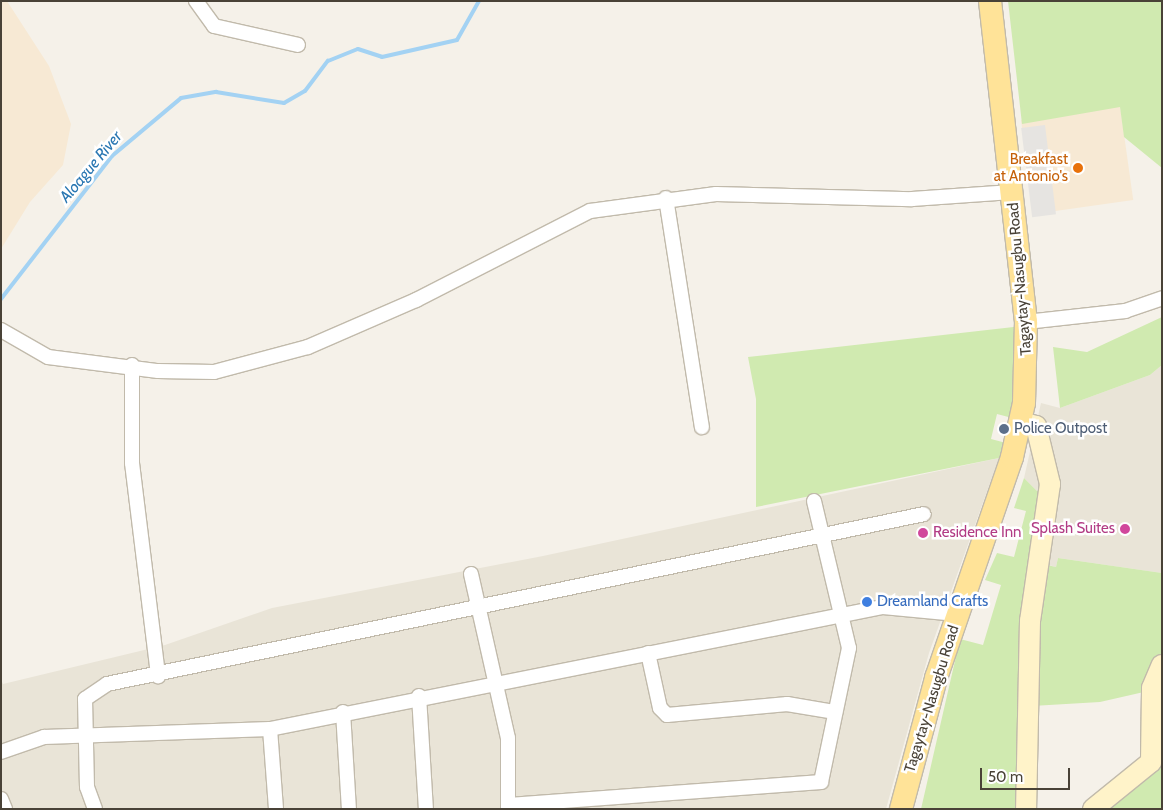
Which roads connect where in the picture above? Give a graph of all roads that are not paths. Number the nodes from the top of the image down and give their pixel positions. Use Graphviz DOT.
graph roads {
  1 [pos="990,1"];
  2 [pos="199,3"];
  3 [pos="298,45"];
  4 [pos="1012,192"];
  5 [pos="666,198"];
  6 [pos="1162,298"];
  7 [pos="1026,322"];
  8 [pos="1,330"];
  9 [pos="132,365"];
  10 [pos="1021,422"];
  11 [pos="702,427"];
  12 [pos="814,501"];
  13 [pos="924,514"];
  14 [pos="824,537"];
  15 [pos="471,574"];
  16 [pos="478,607"];
  17 [pos="957,614"];
  18 [pos="841,616"];
  19 [pos="648,653"];
  20 [pos="1162,664"];
  21 [pos="158,676"];
  22 [pos="495,682"];
  23 [pos="419,696"];
  24 [pos="343,712"];
  25 [pos="835,712"];
  26 [pos="270,729"];
  27 [pos="87,736"];
  28 [pos="1,752"];
  29 [pos="1,799"];
  30 [pos="508,807"];
  31 [pos="5,809"];
  32 [pos="94,809"];
  33 [pos="276,809"];
  34 [pos="349,809"];
  35 [pos="426,809"];
  36 [pos="901,809"];
  37 [pos="1026,809"];
  38 [pos="1093,809"];
  1 -- 4 [label="main road, Tagaytay-Nasugbu Road"];
  2 -- 3 [label="street"];
  4 -- 5 [label="street"];
  4 -- 7 [label="main road, Tagaytay-Nasugbu Road"];
  5 -- 9 [label="street"];
  5 -- 11 [label="street"];
  6 -- 7 [label="street"];
  7 -- 10 [label="main road, Tagaytay-Nasugbu Road"];
  8 -- 9 [label="street"];
  9 -- 21 [label="street"];
  10 -- 17 [label="main road, Tagaytay-Nasugbu Road"];
  10 -- 37 [label="street"];
  12 -- 14 [label="street"];
  13 -- 14 [label="street"];
  14 -- 16 [label="street"];
  14 -- 18 [label="street"];
  15 -- 16 [label="street"];
  16 -- 21 [label="street"];
  16 -- 22 [label="street"];
  17 -- 18 [label="street"];
  17 -- 36 [label="main road, Tagaytay-Nasugbu Road"];
  18 -- 19 [label="street"];
  18 -- 25 [label="street"];
  19 -- 22 [label="street"];
  19 -- 25 [label="street"];
  20 -- 38 [label="street"];
  21 -- 27 [label="street"];
  22 -- 23 [label="street"];
  22 -- 30 [label="street"];
  23 -- 24 [label="street"];
  23 -- 35 [label="street"];
  24 -- 26 [label="street"];
  24 -- 34 [label="street"];
  25 -- 30 [label="street"];
  26 -- 27 [label="street"];
  26 -- 33 [label="street"];
  27 -- 28 [label="street"];
  27 -- 32 [label="street"];
  29 -- 31 [label="street"];
}
